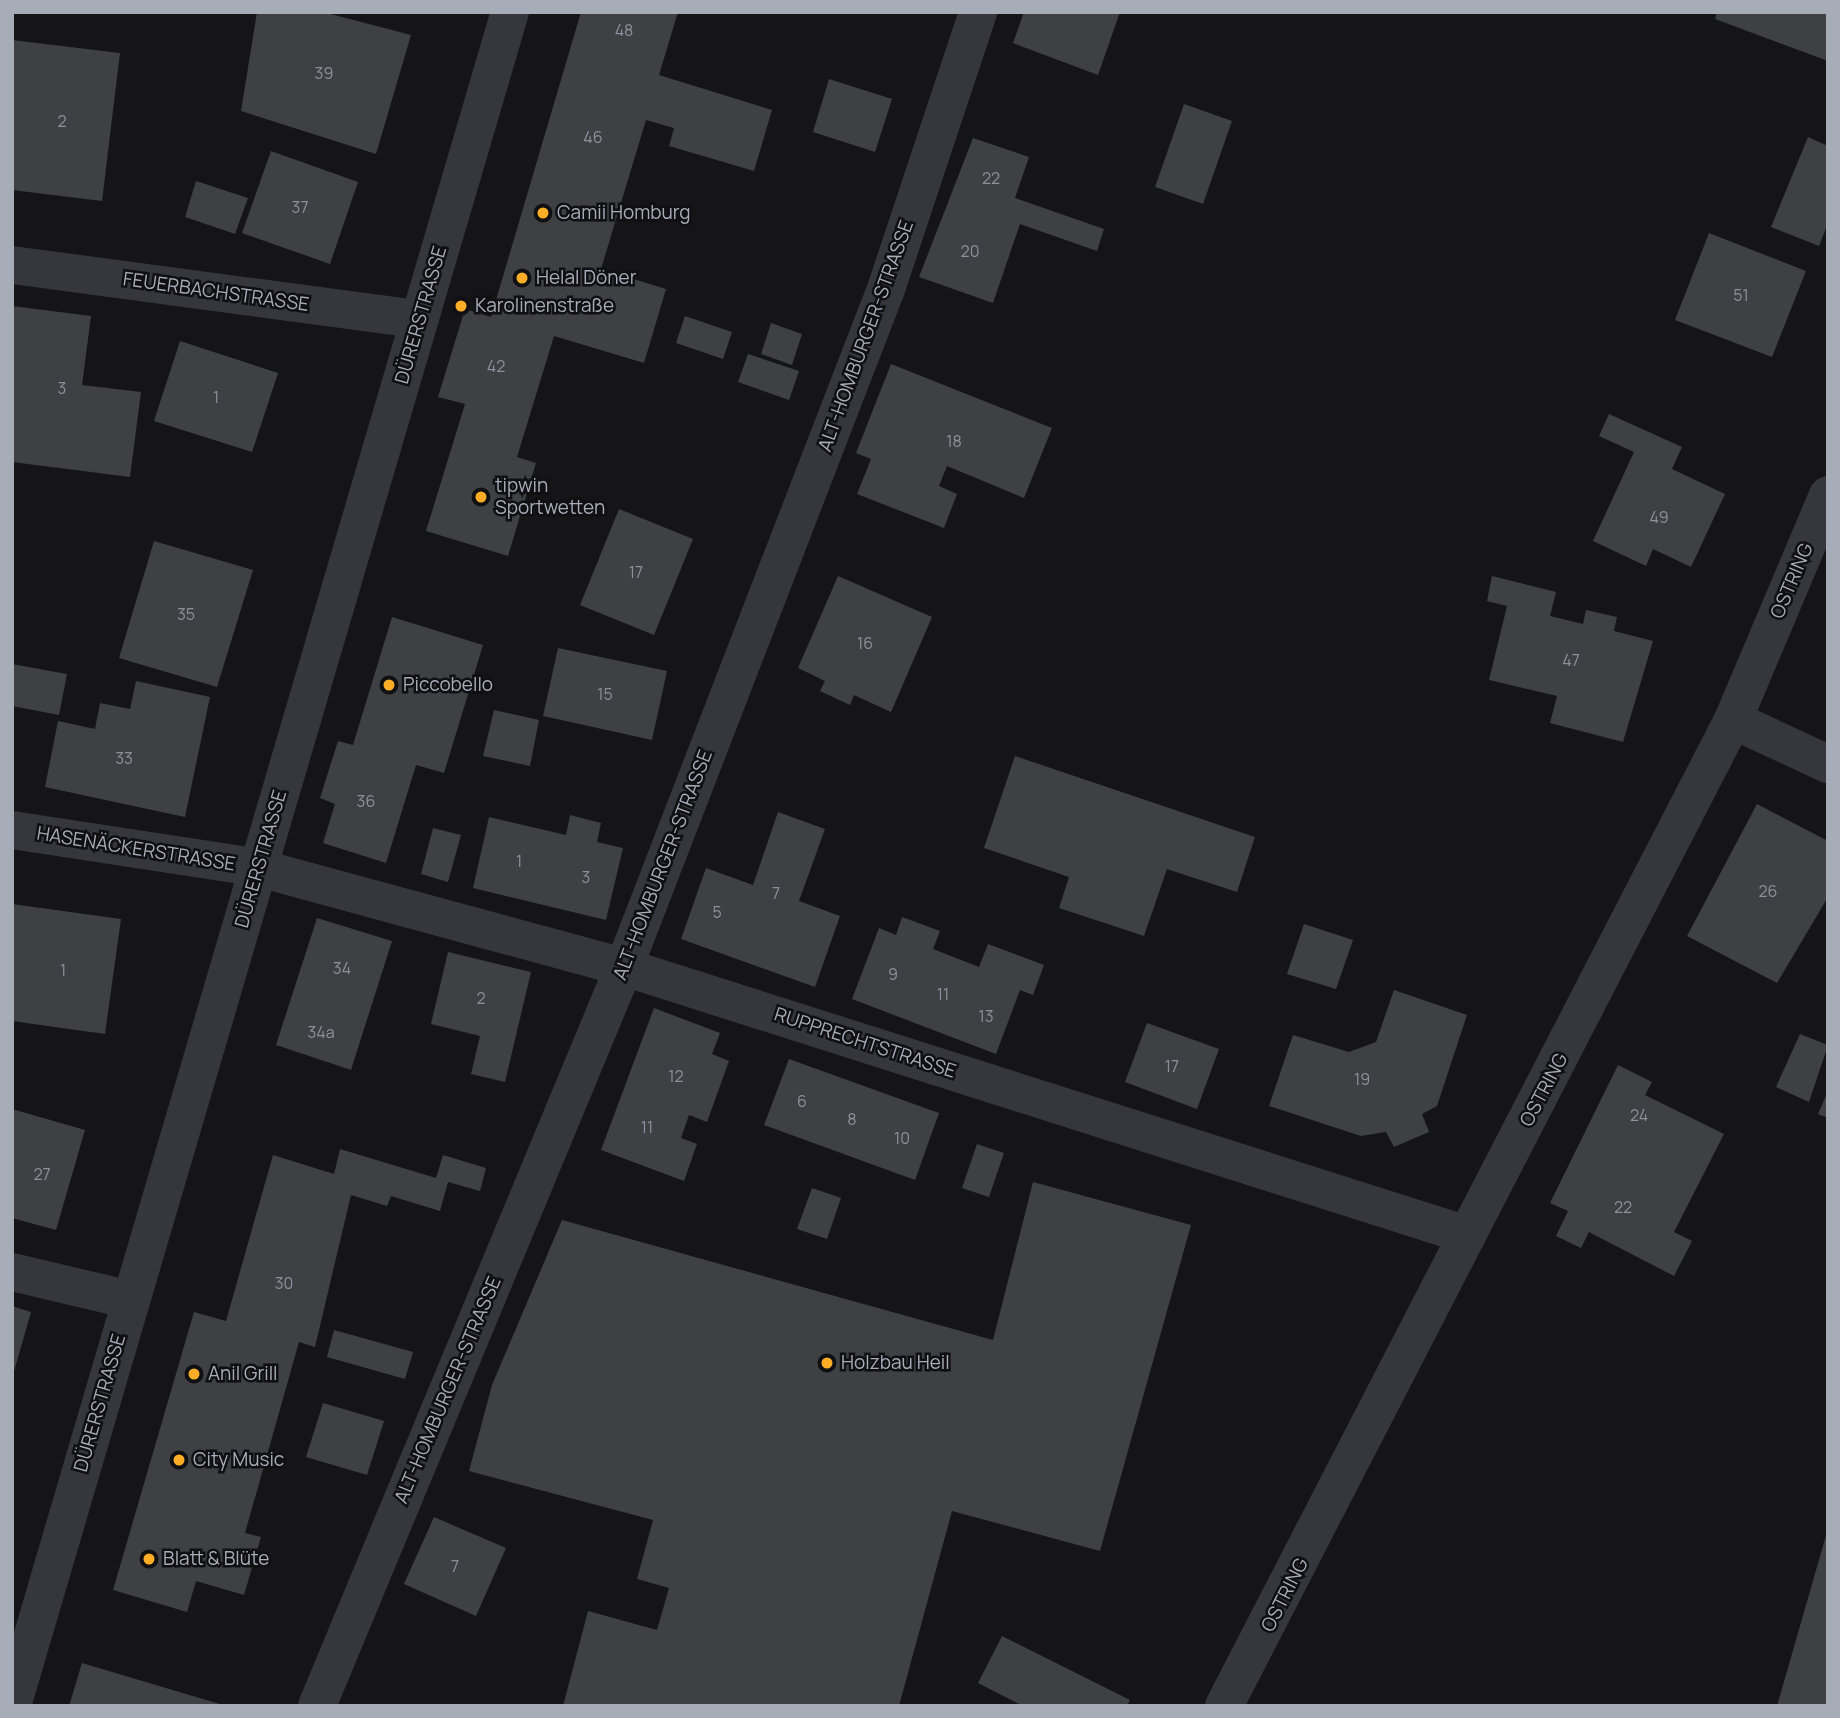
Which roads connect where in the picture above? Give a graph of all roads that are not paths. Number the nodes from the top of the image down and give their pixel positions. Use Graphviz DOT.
graph roads {
  1 [pos="510,12"];
  2 [pos="978,12"];
  3 [pos="12,265"];
  4 [pos="419,319"];
  5 [pos="1828,495"];
  6 [pos="1733,720"];
  7 [pos="1828,764"];
  8 [pos="12,830"];
  9 [pos="259,868"];
  10 [pos="624,967"];
  11 [pos="1467,1235"];
  12 [pos="12,1272"];
  13 [pos="130,1300"];
  14 [pos="1234,1696"];
  15 [pos="12,1706"];
  16 [pos="317,1706"];
  1 -- 4 [label="street, DÜRERSTRASSE"];
  2 -- 10 [label="street, ALT-HOMBURGER-STRASSE"];
  3 -- 4 [label="street, FEUERBACHSTRASSE"];
  4 -- 9 [label="street, DÜRERSTRASSE"];
  5 -- 6 [label="street, OSTRING"];
  6 -- 7 [label="street"];
  6 -- 11 [label="street, OSTRING"];
  8 -- 9 [label="street, HASENÄCKERSTRASSE"];
  9 -- 10 [label="street, RUPPRECHTSTRASSE"];
  9 -- 13 [label="street, DÜRERSTRASSE"];
  10 -- 11 [label="street, RUPPRECHTSTRASSE"];
  10 -- 16 [label="street, ALT-HOMBURGER-STRASSE"];
  11 -- 14 [label="street, OSTRING"];
  12 -- 13 [label="street"];
  13 -- 15 [label="street, DÜRERSTRASSE"];
}
